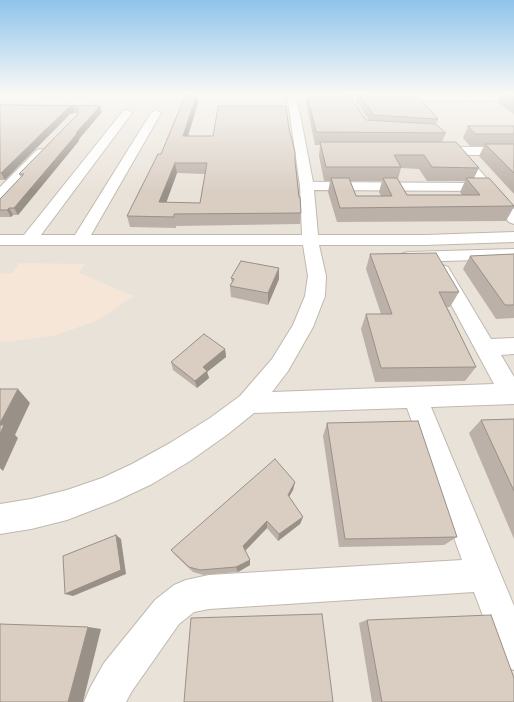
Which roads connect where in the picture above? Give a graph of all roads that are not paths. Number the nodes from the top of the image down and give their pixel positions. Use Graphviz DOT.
graph roads {
  1 [pos="116,127"];
  2 [pos="148,127"];
  3 [pos="301,127"];
  4 [pos="444,140"];
  5 [pos="48,145"];
  6 [pos="424,150"];
  7 [pos="455,151"];
  8 [pos="514,151"];
  9 [pos="308,186"];
  10 [pos="488,187"];
  11 [pos="0,195"];
  12 [pos="514,219"];
  13 [pos="514,237"];
  14 [pos="0,240"];
  15 [pos="29,240"];
  16 [pos="80,240"];
  17 [pos="310,240"];
  18 [pos="429,248"];
  19 [pos="514,254"];
  20 [pos="390,258"];
  21 [pos="484,346"];
  22 [pos="514,346"];
  23 [pos="513,394"];
  24 [pos="416,397"];
  25 [pos="249,403"];
  26 [pos="0,519"];
  27 [pos="484,575"];
  28 [pos="514,651"];
  29 [pos="104,702"];
  1 -- 15 [label="street"];
  2 -- 16 [label="street"];
  3 -- 9 [label="street"];
  4 -- 7 [label="street"];
  5 -- 11 [label="street"];
  6 -- 7 [label="street"];
  7 -- 8 [label="street"];
  7 -- 10 [label="street"];
  9 -- 10 [label="street"];
  9 -- 17 [label="street"];
  10 -- 12 [label="street"];
  13 -- 18 [label="street"];
  14 -- 15 [label="street"];
  15 -- 16 [label="street"];
  16 -- 17 [label="street"];
  17 -- 18 [label="street"];
  17 -- 25 [label="street"];
  18 -- 19 [label="street"];
  18 -- 20 [label="street"];
  18 -- 21 [label="street"];
  21 -- 22 [label="street"];
  21 -- 23 [label="street"];
  23 -- 24 [label="street"];
  24 -- 25 [label="street"];
  24 -- 27 [label="street"];
  25 -- 26 [label="street"];
  27 -- 28 [label="street"];
  27 -- 29 [label="street"];
}
